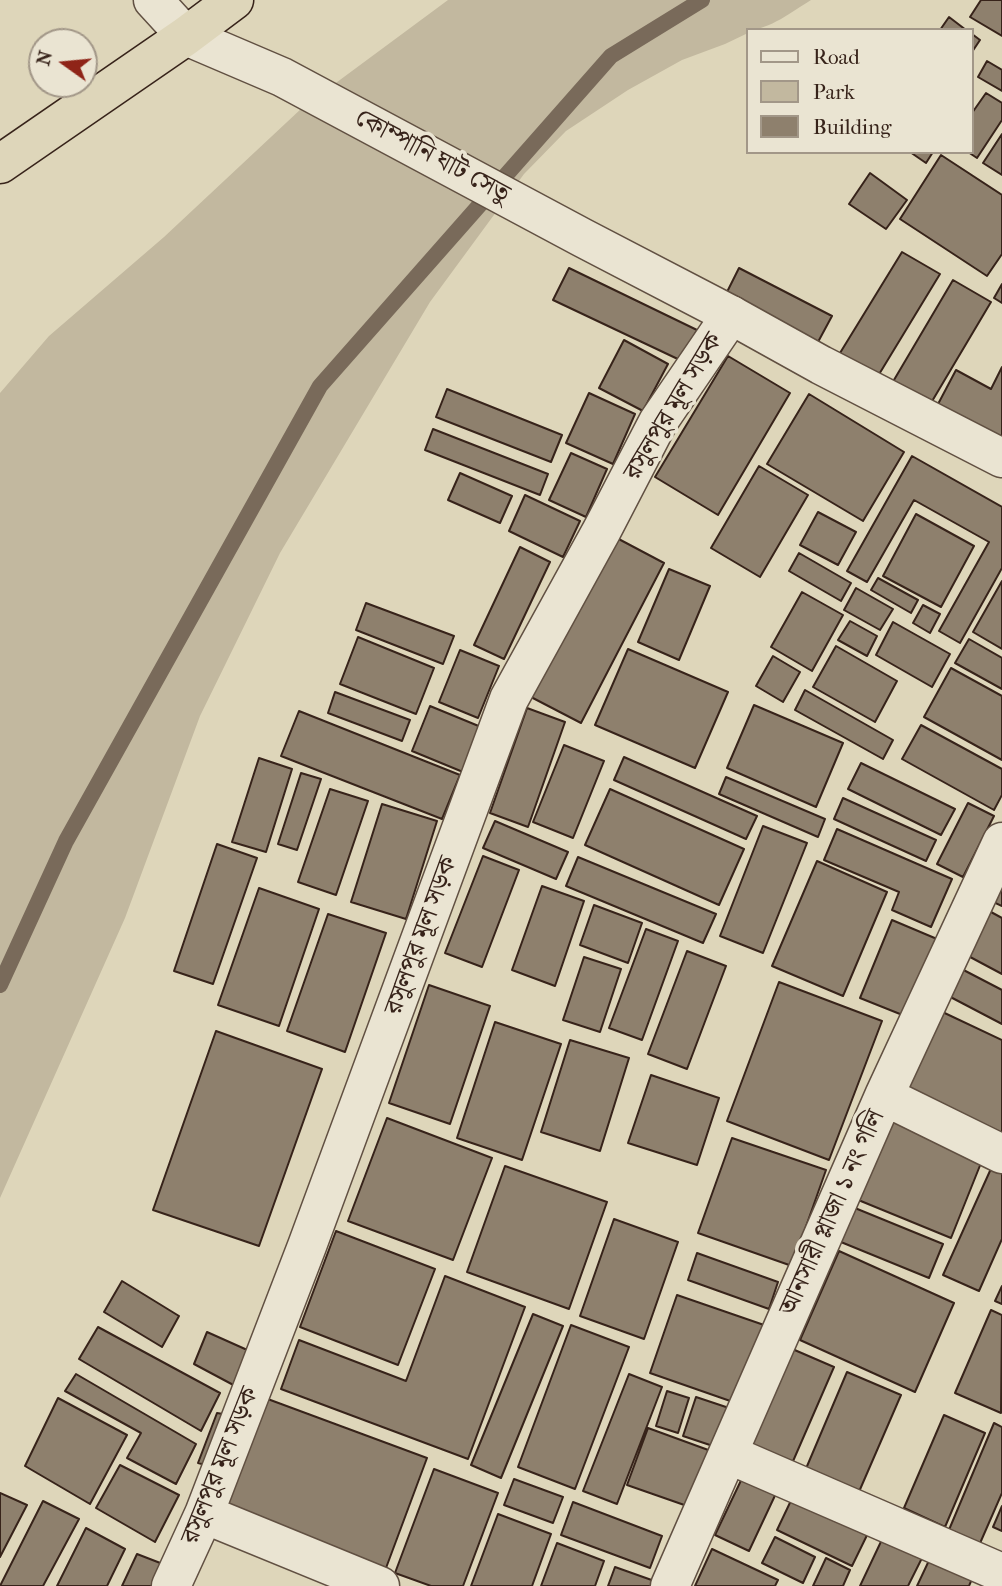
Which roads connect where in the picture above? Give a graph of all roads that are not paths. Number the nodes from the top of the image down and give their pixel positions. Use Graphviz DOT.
graph roads {
  1 [pos="153,0"];
  2 [pos="234,0"];
  3 [pos="186,36"];
  4 [pos="0,164"];
  5 [pos="583,238"];
  6 [pos="731,315"];
  7 [pos="1002,458"];
  8 [pos="1002,842"];
  9 [pos="884,1097"];
  10 [pos="1002,1154"];
  11 [pos="728,1454"];
  12 [pos="204,1514"];
  13 [pos="1002,1573"];
  14 [pos="171,1586"];
  15 [pos="380,1586"];
  16 [pos="670,1586"];
  1 -- 3 [label="street"];
  2 -- 3 [label="highway"];
  3 -- 4 [label="highway"];
  3 -- 5 [label="street, কোম্পানি ঘাট সেতু"];
  5 -- 6 [label="street, রসুলপুর মূল সড়ক"];
  6 -- 7 [label="street, রসুলপুর মূল সড়ক"];
  6 -- 12 [label="street, রসুলপুর মূল সড়ক"];
  8 -- 9 [label="street, আনসারী প্লাজা ১ নং গলি"];
  9 -- 10 [label="street"];
  9 -- 11 [label="street, আনসারী প্লাজা ১ নং গলি"];
  11 -- 13 [label="street"];
  11 -- 16 [label="street, আনসারী প্লাজা ১ নং গলি"];
  12 -- 14 [label="street, রসুলপুর মূল সড়ক"];
  12 -- 15 [label="street"];
}
